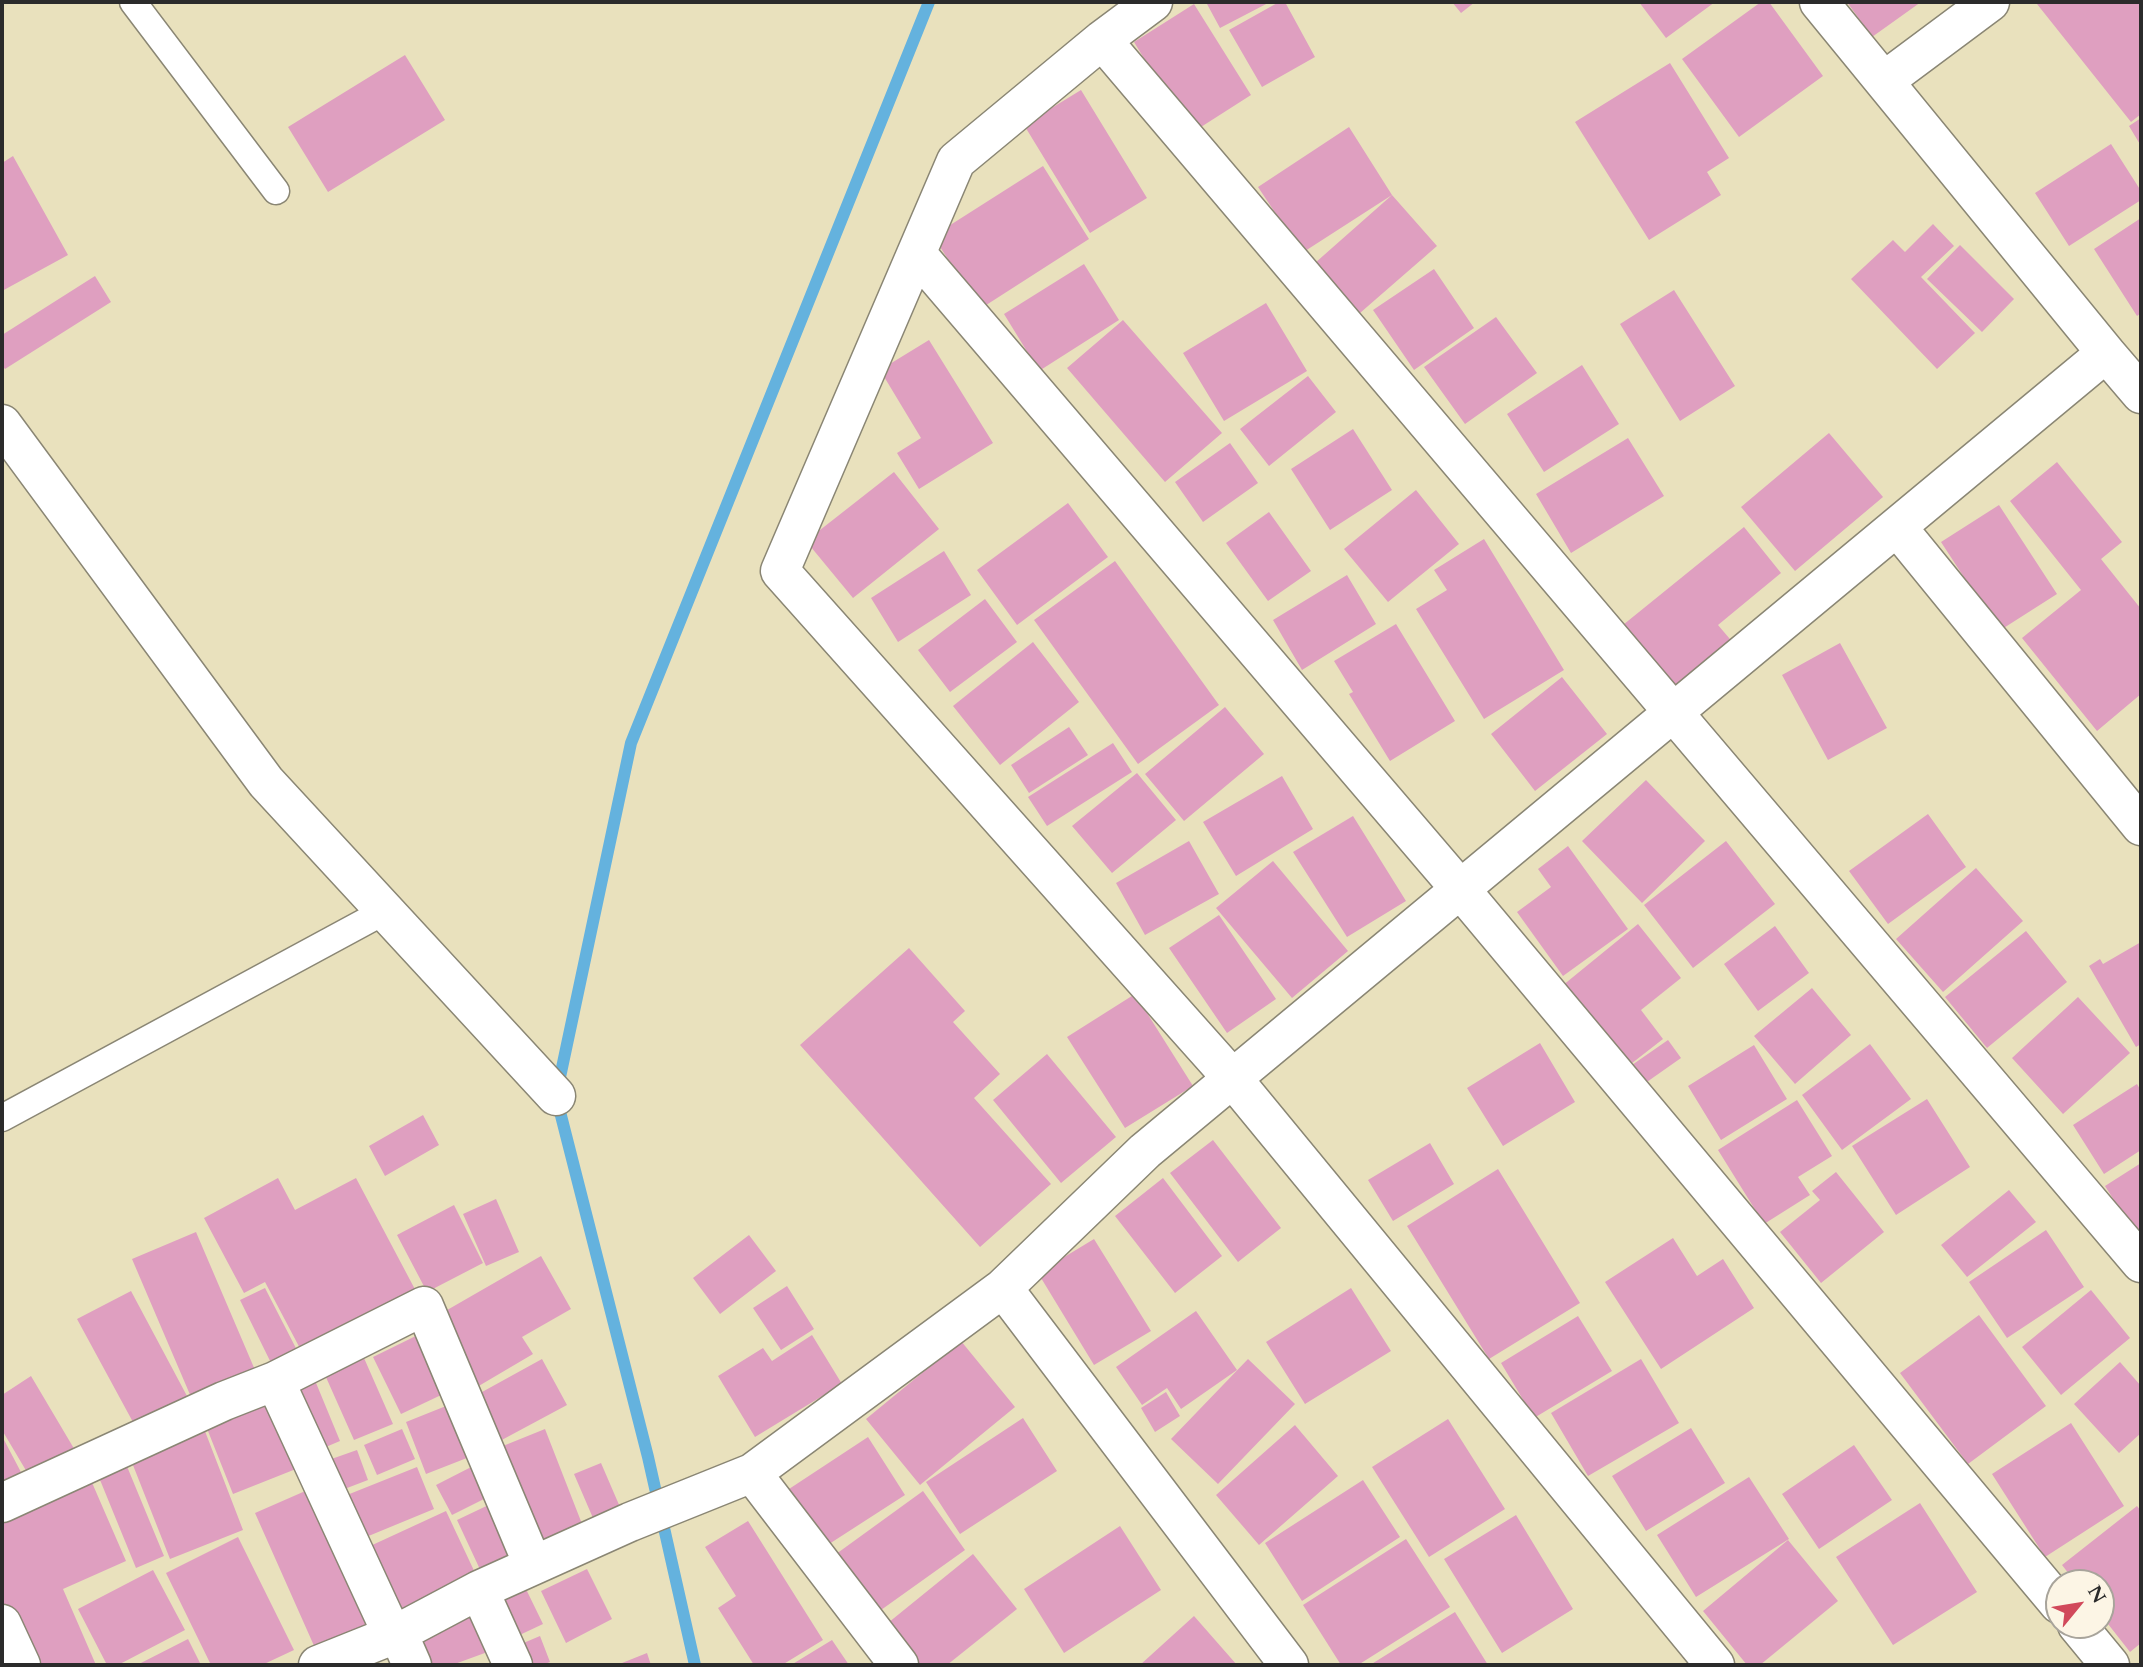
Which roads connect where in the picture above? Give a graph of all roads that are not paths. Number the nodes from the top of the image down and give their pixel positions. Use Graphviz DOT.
graph roads {
  1 [pos="133,2"];
  2 [pos="1153,2"];
  3 [pos="1819,2"];
  4 [pos="1990,2"];
  5 [pos="1102,40"];
  6 [pos="1884,81"];
  7 [pos="276,191"];
  8 [pos="917,254"];
  9 [pos="2106,353"];
  10 [pos="2141,394"];
  11 [pos="2,424"];
  12 [pos="1897,527"];
  13 [pos="1673,713"];
  14 [pos="2141,826"];
  15 [pos="1461,890"];
  16 [pos="385,911"];
  17 [pos="1233,1079"];
  18 [pos="556,1096"];
  19 [pos="2,1118"];
  20 [pos="2141,1264"];
  21 [pos="1003,1288"];
  22 [pos="275,1381"];
  23 [pos="752,1473"];
  24 [pos="2,1503"];
  25 [pos="533,1565"];
  26 [pos="2045,1587"];
  27 [pos="479,1590"];
  28 [pos="2,1624"];
  29 [pos="2089,1639"];
  30 [pos="401,1644"];
  31 [pos="21,1665"];
  32 [pos="318,1665"];
  33 [pos="513,1665"];
  34 [pos="899,1665"];
  35 [pos="1289,1665"];
  36 [pos="1715,1665"];
  37 [pos="2110,1665"];
  1 -- 7 [label="lane"];
  2 -- 5 [label="street"];
  3 -- 6 [label="street"];
  4 -- 6 [label="street"];
  5 -- 8 [label="street"];
  5 -- 13 [label="street"];
  6 -- 9 [label="street"];
  8 -- 15 [label="street"];
  8 -- 17 [label="street"];
  9 -- 10 [label="street"];
  9 -- 12 [label="street"];
  11 -- 16 [label="street"];
  12 -- 13 [label="street"];
  12 -- 14 [label="street"];
  13 -- 15 [label="street"];
  13 -- 20 [label="street"];
  15 -- 17 [label="street"];
  15 -- 26 [label="street"];
  16 -- 18 [label="street"];
  16 -- 19 [label="lane"];
  17 -- 21 [label="street"];
  17 -- 36 [label="street"];
  21 -- 23 [label="street"];
  21 -- 35 [label="street"];
  22 -- 24 [label="street"];
  22 -- 25 [label="street"];
  22 -- 30 [label="street"];
  23 -- 25 [label="street"];
  23 -- 34 [label="street"];
  25 -- 27 [label="street"];
  27 -- 30 [label="street"];
  27 -- 33 [label="street"];
  28 -- 31 [label="street"];
  29 -- 37 [label="street"];
  30 -- 32 [label="street"];
}
